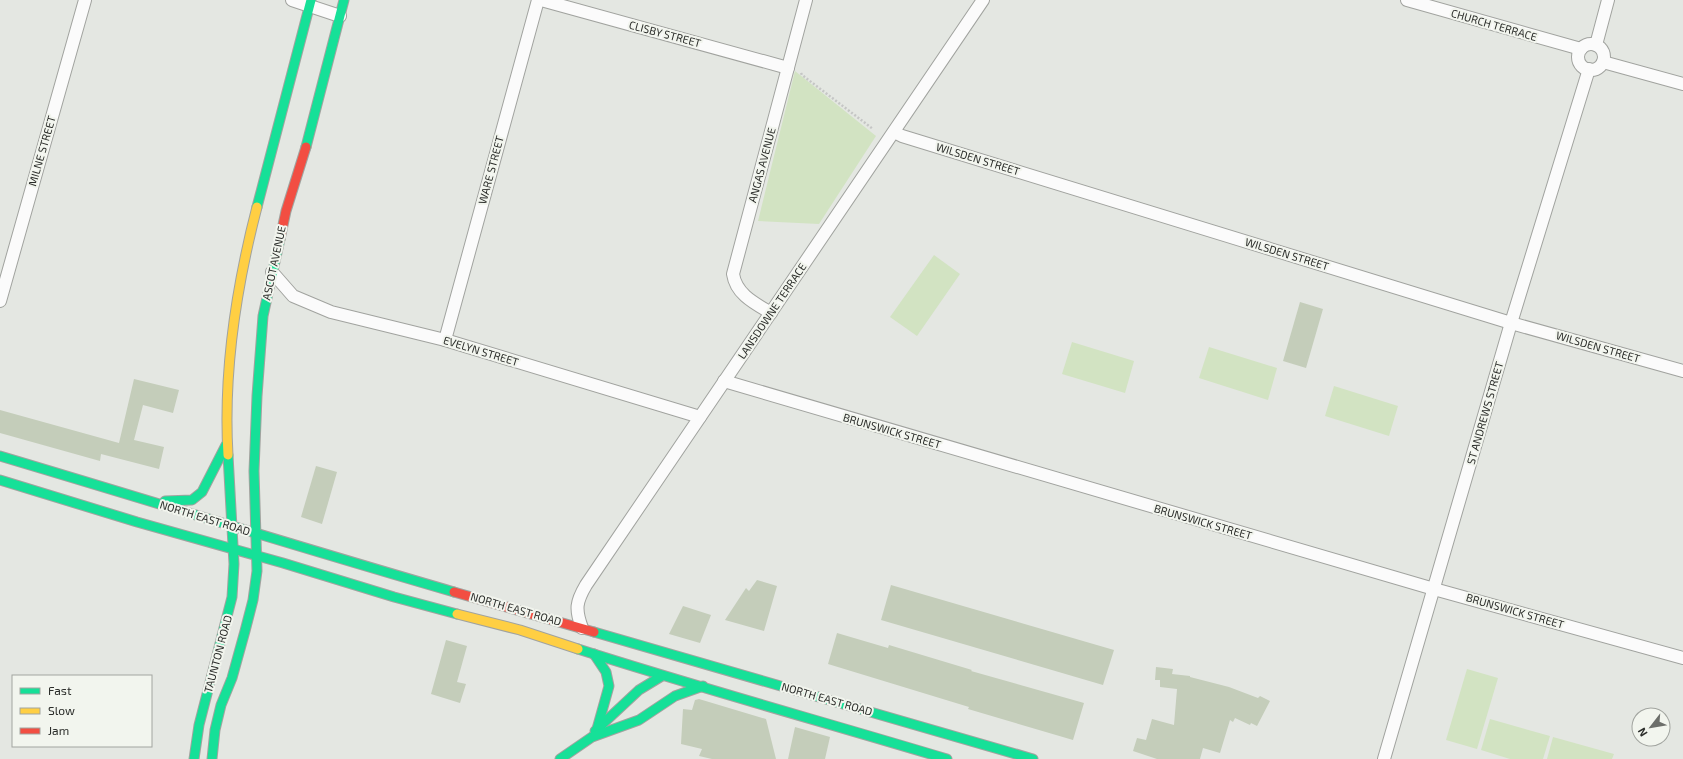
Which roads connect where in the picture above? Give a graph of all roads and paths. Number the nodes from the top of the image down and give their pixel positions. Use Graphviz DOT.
graph roads {
  1 [pos="85,0"];
  2 [pos="292,0"];
  3 [pos="344,0"];
  4 [pos="538,0"];
  5 [pos="542,0"];
  6 [pos="806,0"];
  7 [pos="983,0"];
  8 [pos="1407,0"];
  9 [pos="1608,0"];
  10 [pos="310,3"];
  11 [pos="340,16"];
  12 [pos="1596,45"];
  13 [pos="1581,49"];
  14 [pos="1603,62"];
  15 [pos="794,68"];
  16 [pos="1589,69"];
  17 [pos="1683,84"];
  18 [pos="873,129"];
  19 [pos="894,132"];
  20 [pos="272,272"];
  21 [pos="0,301"];
  22 [pos="771,313"];
  23 [pos="1511,323"];
  24 [pos="445,340"];
  25 [pos="1683,371"];
  26 [pos="724,381"];
  27 [pos="700,417"];
  28 [pos="227,443"];
  29 [pos="0,456"];
  30 [pos="0,480"];
  31 [pos="149,502"];
  32 [pos="231,525"];
  33 [pos="257,534"];
  34 [pos="233,549"];
  35 [pos="257,555"];
  36 [pos="1434,589"];
  37 [pos="582,628"];
  38 [pos="594,654"];
  39 [pos="1683,658"];
  40 [pos="702,663"];
  41 [pos="662,676"];
  42 [pos="703,686"];
  43 [pos="594,733"];
  44 [pos="194,759"];
  45 [pos="212,759"];
  46 [pos="560,759"];
  47 [pos="947,759"];
  48 [pos="1033,759"];
  49 [pos="1384,759"];
  1 -- 21 [label="street, MILNE STREET"];
  2 -- 10 [label="street"];
  3 -- 11 [label="main road, ASCOT AVENUE"];
  4 -- 24 [label="street, WARE STREET"];
  5 -- 15 [label="street, CLISBY STREET"];
  6 -- 15 [label="street, ANGAS AVENUE"];
  7 -- 19 [label="street, LANSDOWNE TERRACE"];
  8 -- 13 [label="street, CHURCH TERRACE"];
  9 -- 12 [label="street"];
  10 -- 11 [label="street"];
  10 -- 28 [label="main road"];
  11 -- 20 [label="main road, ASCOT AVENUE"];
  12 -- 13 [label="street"];
  12 -- 14 [label="street"];
  13 -- 16 [label="street"];
  14 -- 16 [label="street"];
  14 -- 17 [label="street"];
  15 -- 18 [label="path"];
  15 -- 22 [label="street, ANGAS AVENUE"];
  16 -- 23 [label="street, ST ANDREWS STREET"];
  19 -- 22 [label="street, LANSDOWNE TERRACE"];
  19 -- 23 [label="street, WILSDEN STREET"];
  20 -- 24 [label="street, EVELYN STREET"];
  20 -- 33 [label="main road, ASCOT AVENUE"];
  22 -- 26 [label="street, LANSDOWNE TERRACE"];
  23 -- 25 [label="street, WILSDEN STREET"];
  23 -- 36 [label="street, ST ANDREWS STREET"];
  24 -- 27 [label="street, EVELYN STREET"];
  26 -- 27 [label="street, LANSDOWNE TERRACE"];
  26 -- 36 [label="street, BRUNSWICK STREET"];
  27 -- 37 [label="street, LANSDOWNE TERRACE"];
  28 -- 31 [label="main road"];
  28 -- 32 [label="main road"];
  29 -- 31 [label="main road, NORTH EAST ROAD"];
  30 -- 34 [label="main road, NORTH EAST ROAD"];
  31 -- 32 [label="main road, NORTH EAST ROAD"];
  32 -- 33 [label="main road, NORTH EAST ROAD"];
  32 -- 34 [label="main road, TAUNTON ROAD"];
  33 -- 35 [label="main road, ASCOT AVENUE"];
  33 -- 37 [label="main road, NORTH EAST ROAD"];
  34 -- 35 [label="main road, NORTH EAST ROAD"];
  34 -- 44 [label="main road, TAUNTON ROAD"];
  35 -- 38 [label="main road, NORTH EAST ROAD"];
  35 -- 45 [label="main road, TAUNTON ROAD"];
  36 -- 39 [label="street, BRUNSWICK STREET"];
  36 -- 49 [label="street, ST ANDREWS STREET"];
  37 -- 40 [label="main road, NORTH EAST ROAD"];
  38 -- 41 [label="main road, NORTH EAST ROAD"];
  38 -- 43 [label="main road"];
  40 -- 41 [label="main road"];
  40 -- 48 [label="main road, NORTH EAST ROAD"];
  41 -- 42 [label="main road, NORTH EAST ROAD"];
  41 -- 43 [label="main road"];
  42 -- 43 [label="main road"];
  42 -- 47 [label="main road, NORTH EAST ROAD"];
  43 -- 46 [label="main road"];
}
